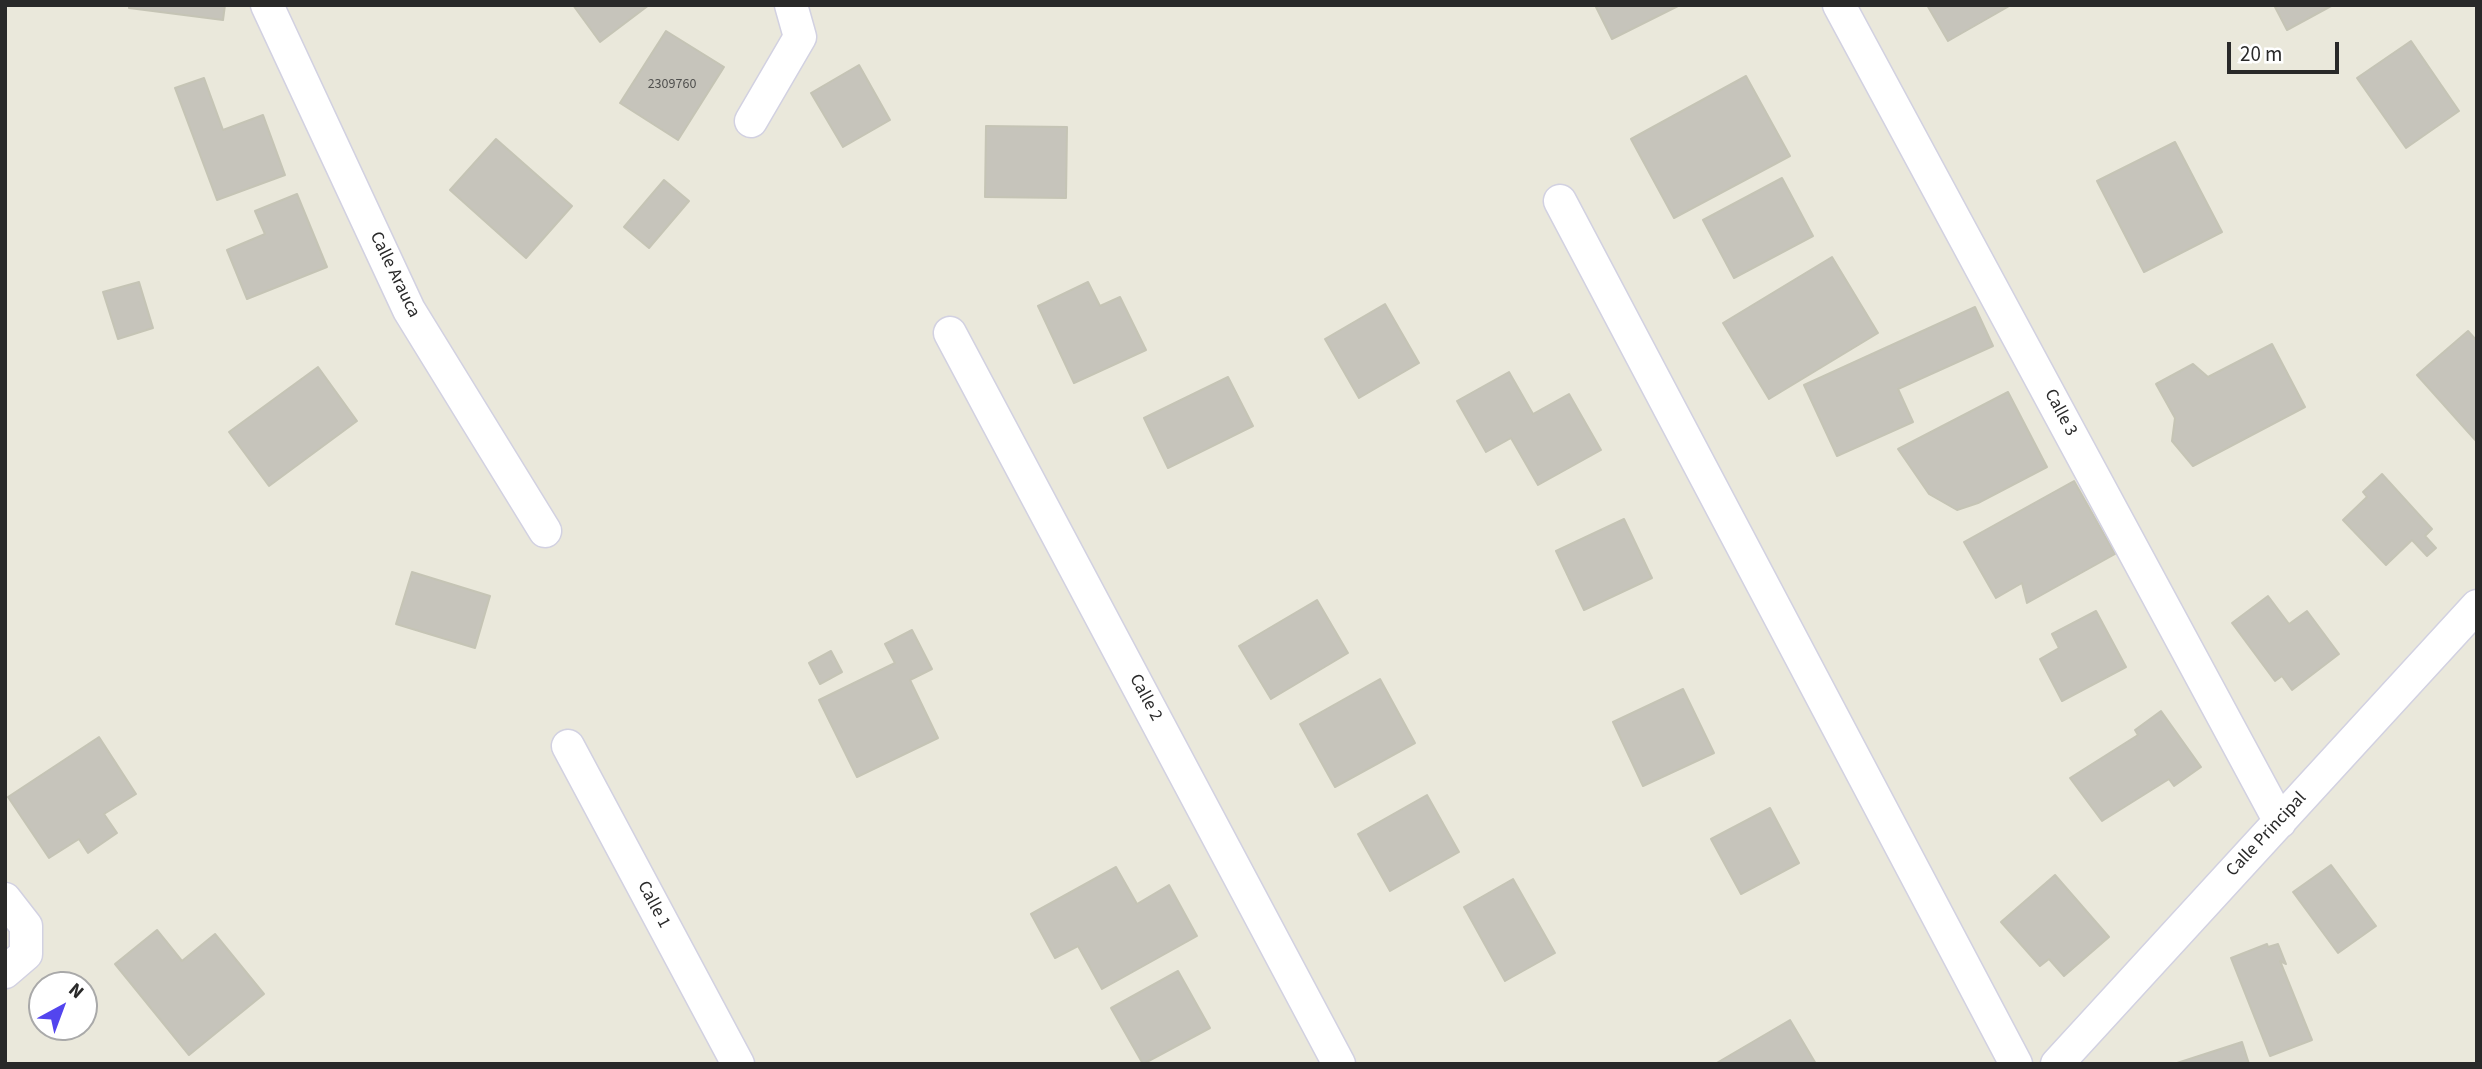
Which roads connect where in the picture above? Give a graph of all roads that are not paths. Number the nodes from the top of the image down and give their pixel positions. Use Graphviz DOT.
graph roads {
  1 [pos="267,5"];
  2 [pos="791,5"];
  3 [pos="1839,5"];
  4 [pos="751,121"];
  5 [pos="1560,201"];
  6 [pos="950,333"];
  7 [pos="545,531"];
  8 [pos="2477,607"];
  9 [pos="568,746"];
  10 [pos="2280,822"];
  11 [pos="5,899"];
  12 [pos="5,972"];
  13 [pos="738,1064"];
  14 [pos="1339,1064"];
  15 [pos="2017,1064"];
  16 [pos="2057,1064"];
  1 -- 7 [label="street, Calle Arauca"];
  2 -- 4 [label="street"];
  3 -- 10 [label="street, Calle 3"];
  5 -- 15 [label="street"];
  6 -- 14 [label="street, Calle 2"];
  8 -- 10 [label="street, Calle Principal"];
  9 -- 13 [label="street, Calle 1"];
  10 -- 16 [label="street, Calle Principal"];
  11 -- 12 [label="street"];
}
